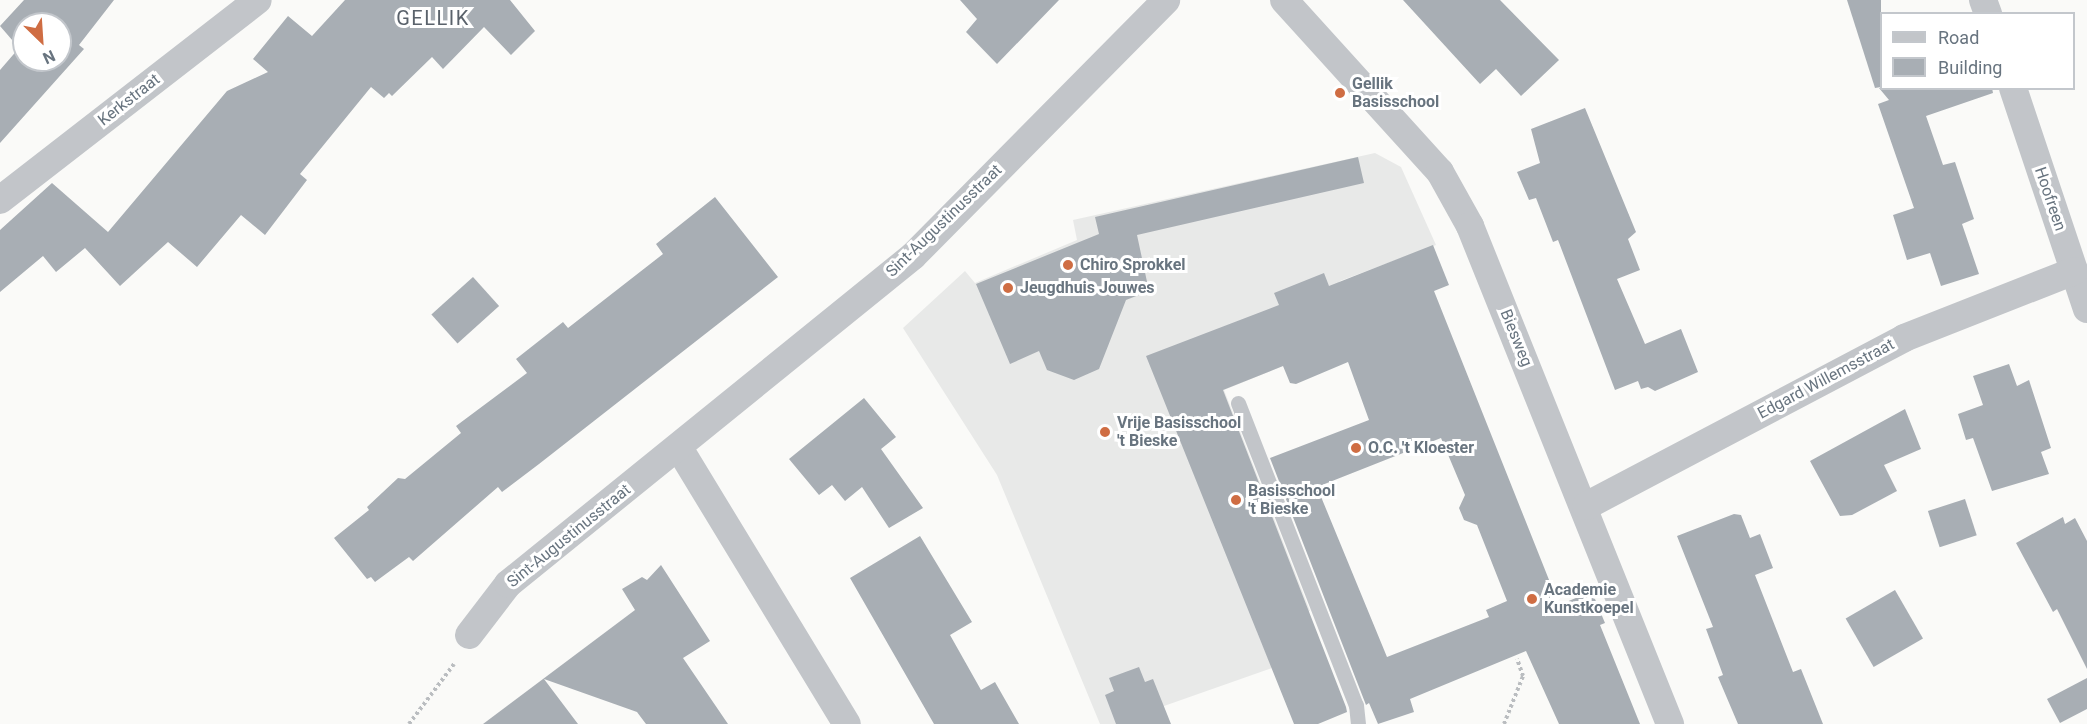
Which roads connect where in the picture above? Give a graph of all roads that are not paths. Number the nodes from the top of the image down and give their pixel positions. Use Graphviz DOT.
graph roads {
  1 [pos="258,0"];
  2 [pos="1166,0"];
  3 [pos="1284,0"];
  4 [pos="2014,90"];
  5 [pos="0,200"];
  6 [pos="2074,271"];
  7 [pos="2087,309"];
  8 [pos="1238,403"];
  9 [pos="679,448"];
  10 [pos="1586,506"];
  11 [pos="469,635"];
  12 [pos="847,724"];
  13 [pos="1358,724"];
  14 [pos="1670,724"];
  1 -- 5 [label="street, Kerkstraat"];
  2 -- 9 [label="street, Sint-Augustinusstraat"];
  3 -- 10 [label="street, Biesweg"];
  4 -- 6 [label="street, Hoofreen"];
  6 -- 7 [label="street, Hoofreen"];
  6 -- 10 [label="street, Edgard Willemsstraat"];
  8 -- 13 [label="lane"];
  9 -- 11 [label="street, Sint-Augustinusstraat"];
  9 -- 12 [label="street"];
  10 -- 14 [label="street, Biesweg"];
}
